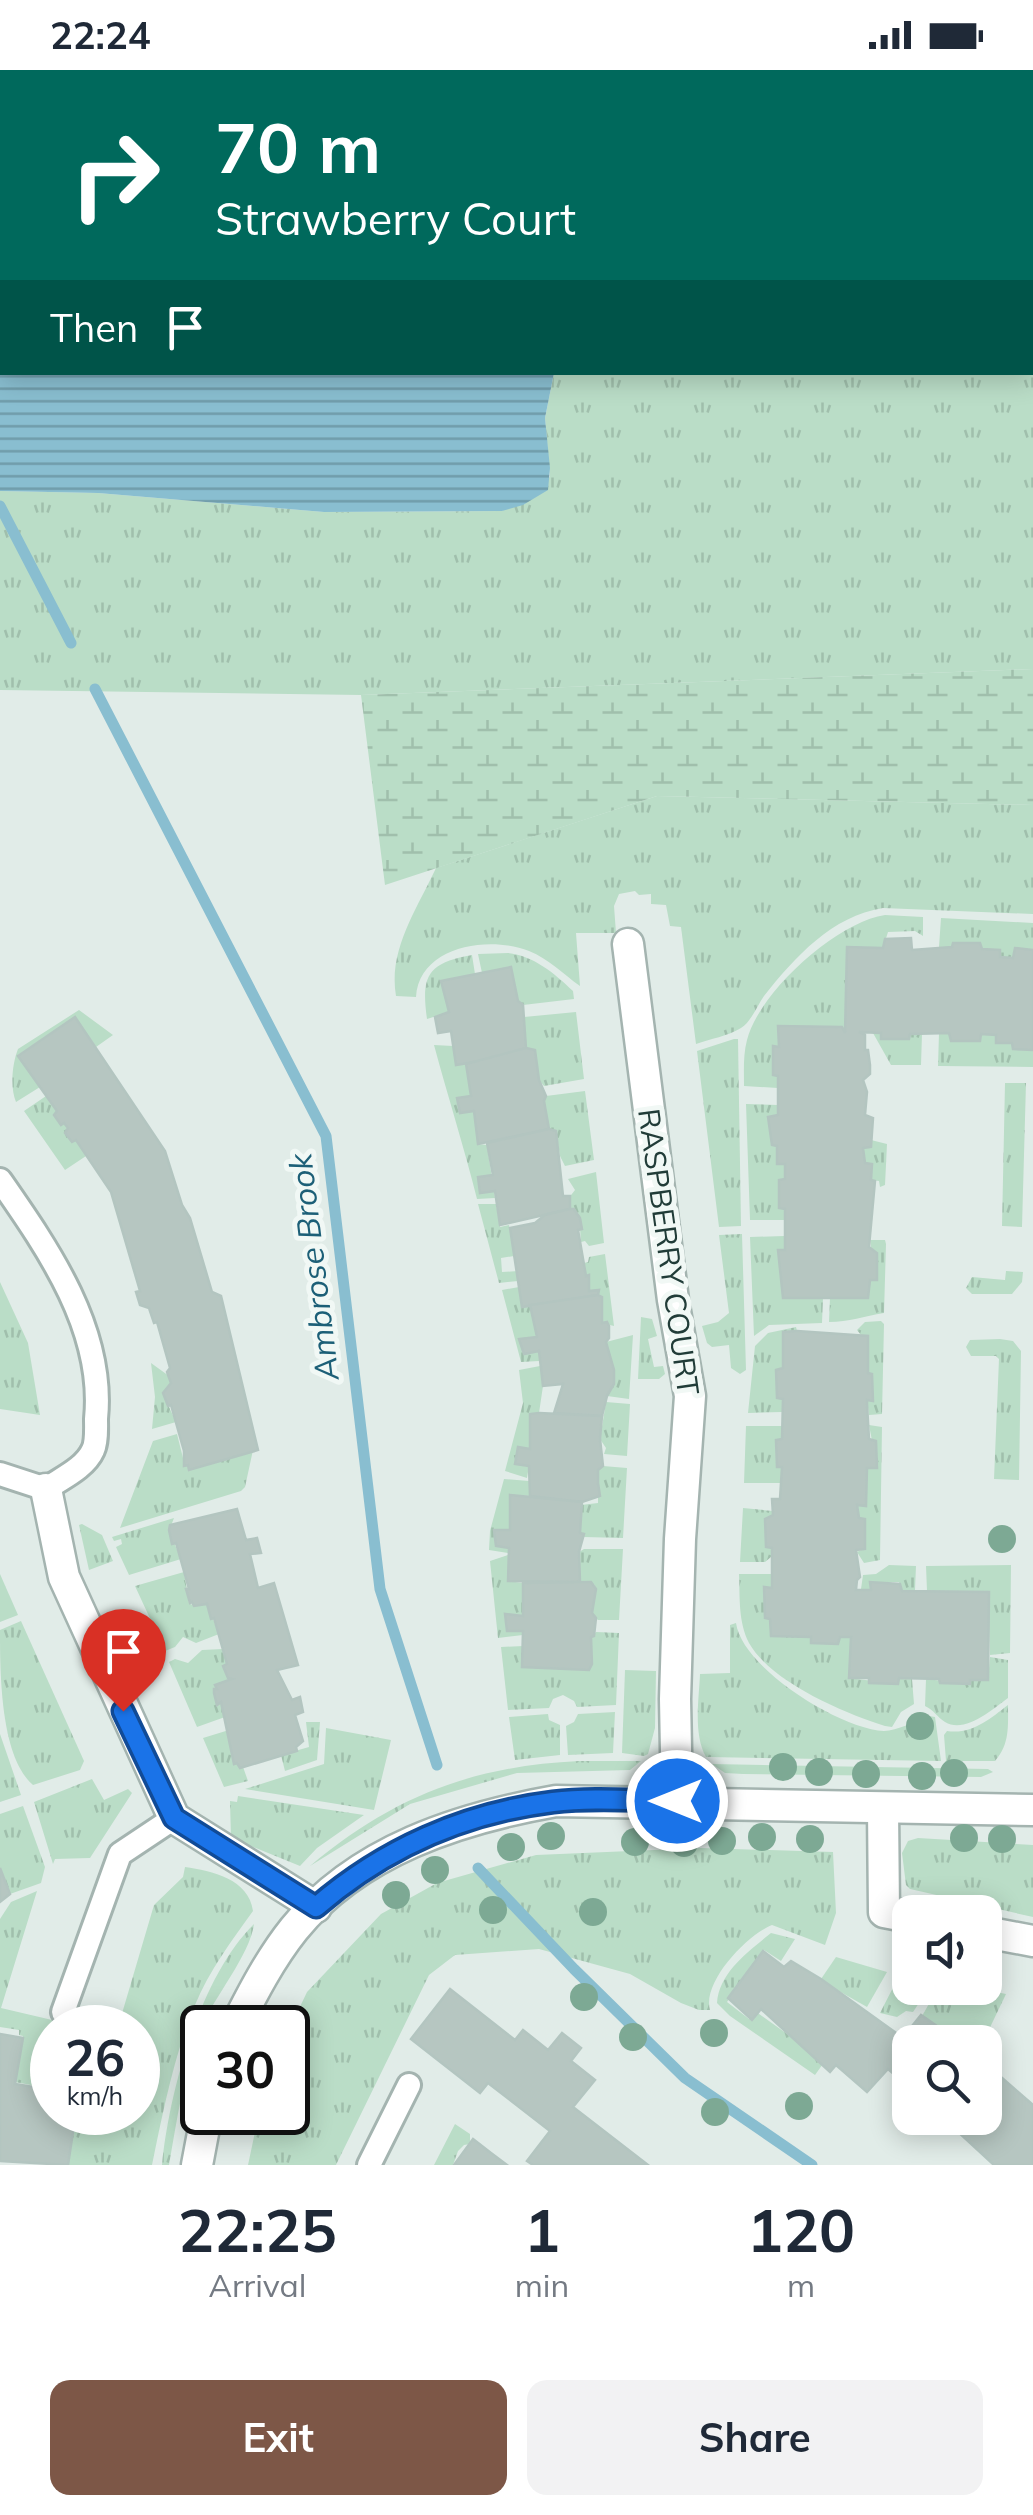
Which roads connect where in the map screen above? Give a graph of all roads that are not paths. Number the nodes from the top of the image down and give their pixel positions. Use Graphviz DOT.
graph roads {
  1 [pos="628,944"];
  2 [pos="0,1180"];
  3 [pos="0,1474"];
  4 [pos="46,1489"];
  5 [pos="677,1801"];
  6 [pos="883,1809"];
  7 [pos="1033,1810"];
  8 [pos="174,1818"];
  9 [pos="316,1907"];
  10 [pos="892,1914"];
  11 [pos="1002,1936"];
  12 [pos="1033,1942"];
  13 [pos="66,2005"];
  14 [pos="247,2005"];
  15 [pos="410,2085"];
  16 [pos="203,2135"];
  17 [pos="197,2165"];
  18 [pos="370,2165"];
  1 -- 5 [label="street, RASPBERRY COURT"];
  2 -- 4 [label="lane"];
  3 -- 4 [label="lane"];
  4 -- 8 [label="street"];
  5 -- 6 [label="street"];
  5 -- 9 [label="street"];
  6 -- 7 [label="street"];
  6 -- 10 [label="street"];
  8 -- 9 [label="street"];
  8 -- 13 [label="lane"];
  9 -- 14 [label="street"];
  11 -- 12 [label="street"];
  15 -- 18 [label="lane"];
  16 -- 17 [label="street"];
}
